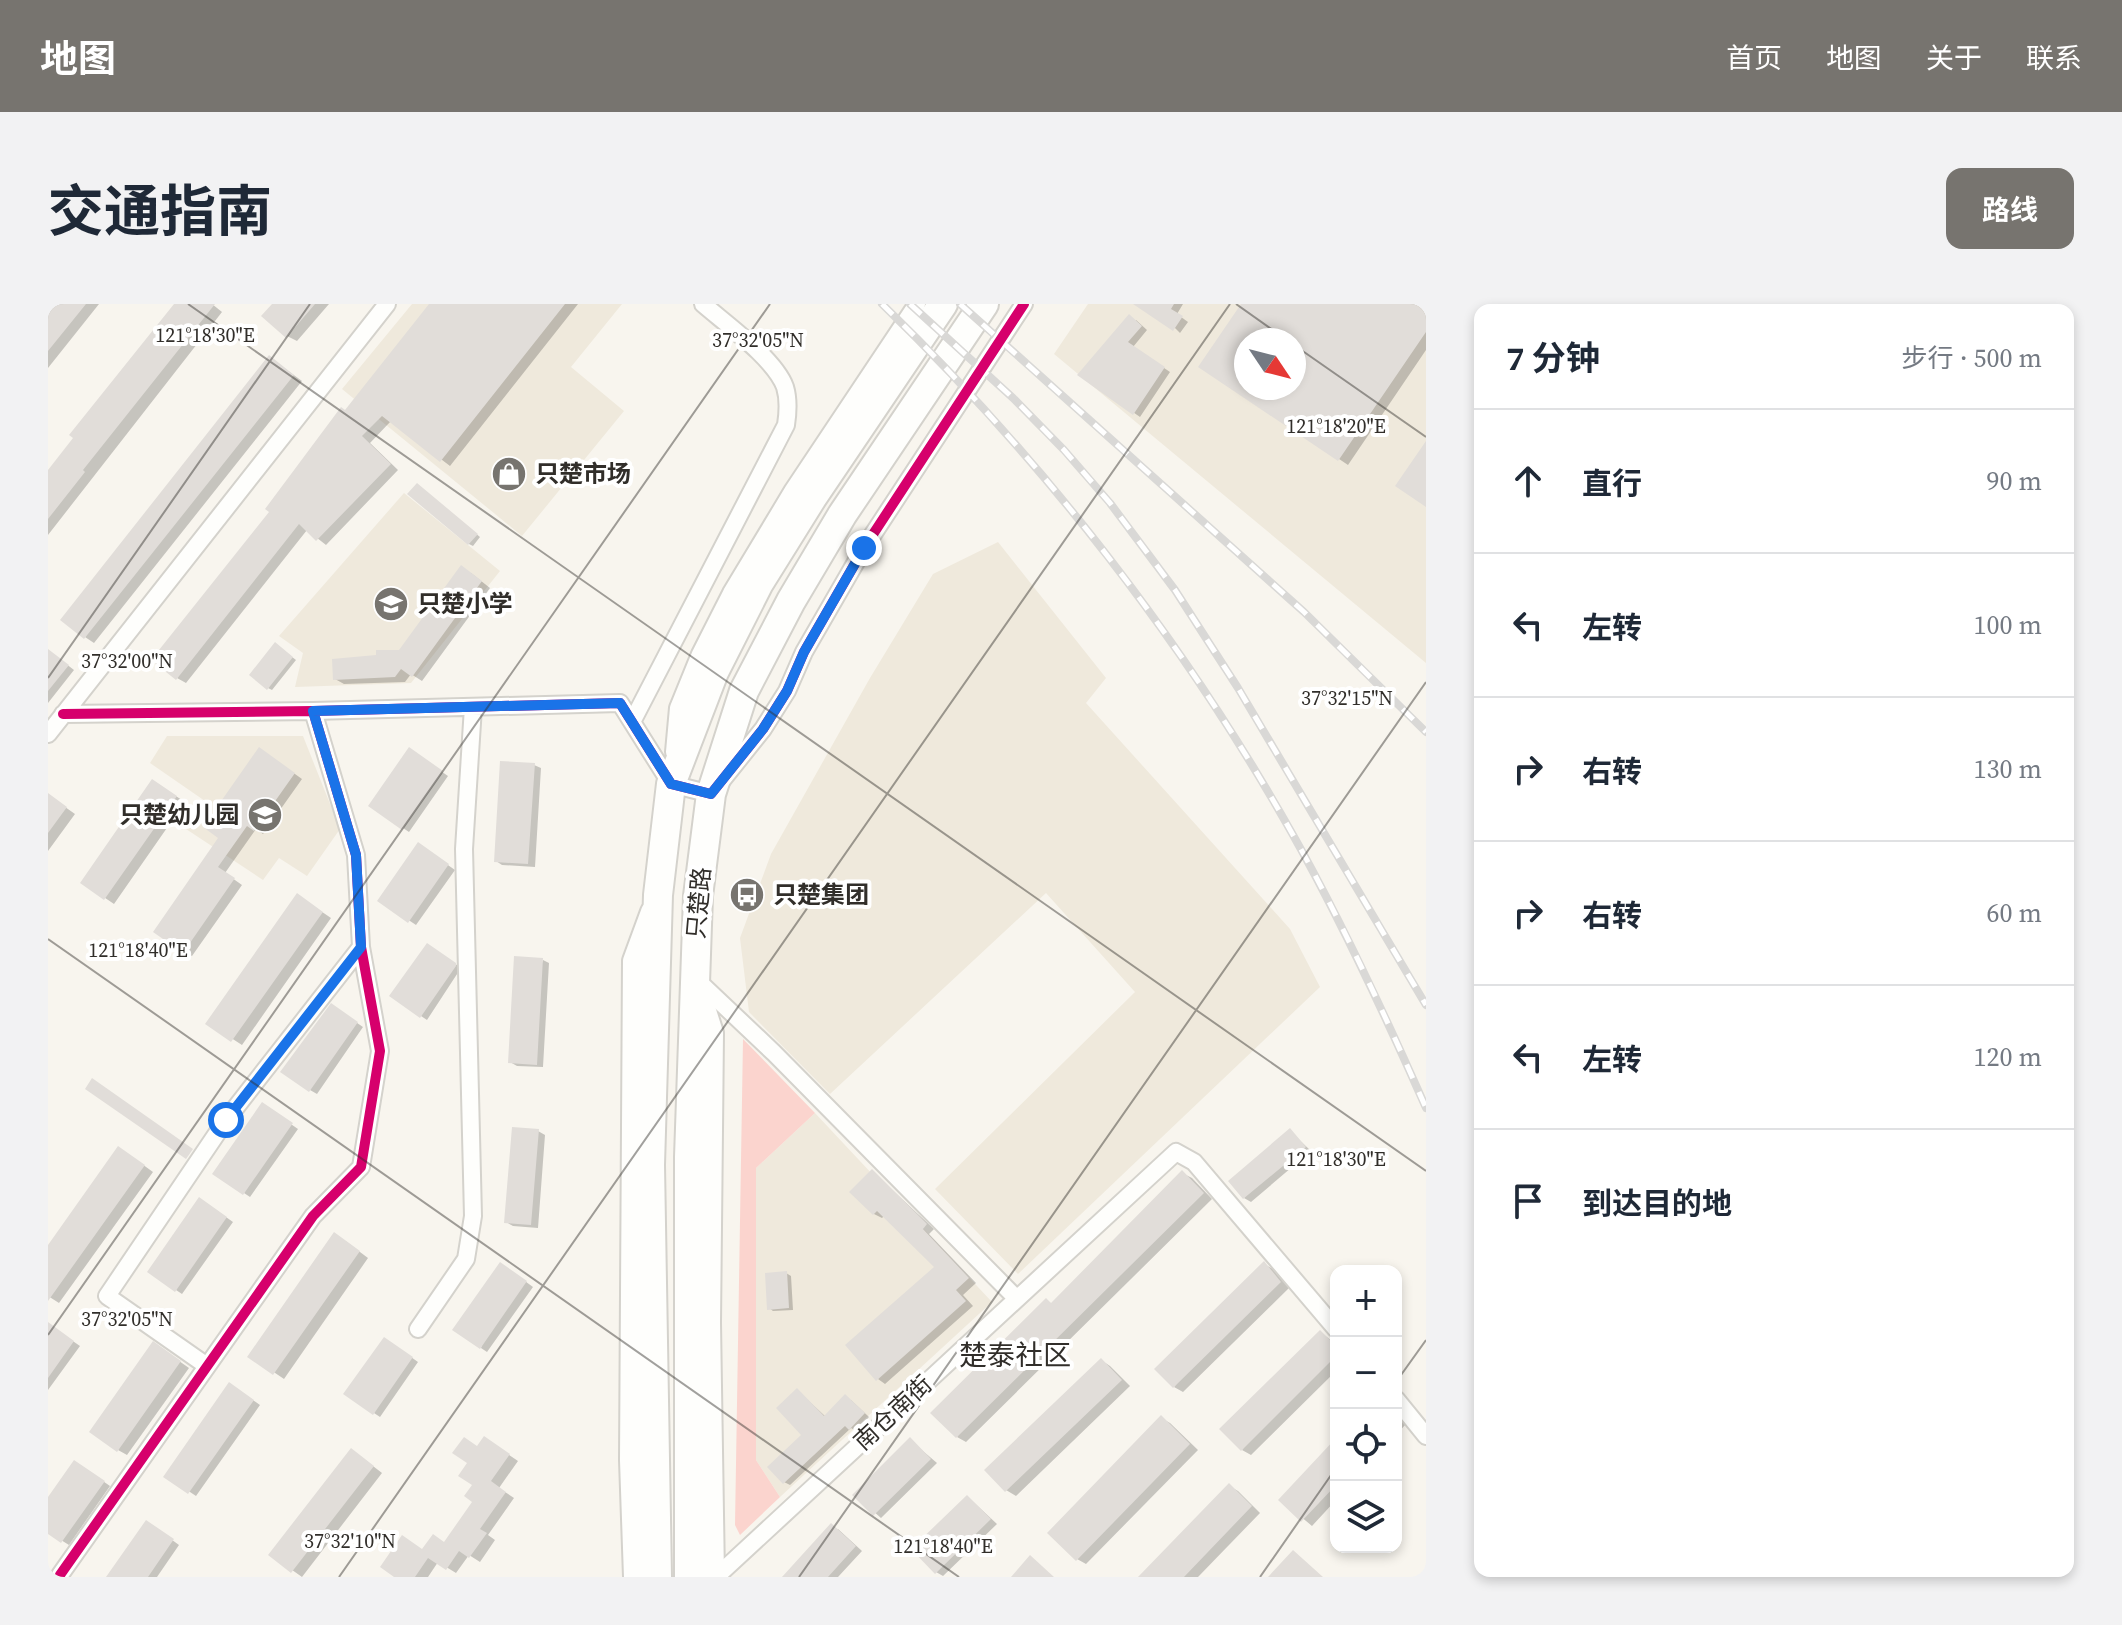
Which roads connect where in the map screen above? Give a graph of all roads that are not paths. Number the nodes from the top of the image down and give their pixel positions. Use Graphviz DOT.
graph roads {
  1 [pos="387,304"];
  2 [pos="703,304"];
  3 [pos="917,304"];
  4 [pos="943,304"];
  5 [pos="984,304"];
  6 [pos="1024,304"];
  7 [pos="473,707"];
  8 [pos="313,711"];
  9 [pos="63,714"];
  10 [pos="632,722"];
  11 [pos="48,734"];
  12 [pos="671,784"];
  13 [pos="711,794"];
  14 [pos="658,895"];
  15 [pos="361,947"];
  16 [pos="694,977"];
  17 [pos="1017,1299"];
  18 [pos="1330,1322"];
  19 [pos="418,1329"];
  20 [pos="207,1366"];
  21 [pos="1402,1406"];
  22 [pos="1426,1436"];
  23 [pos="60,1575"];
  24 [pos="635,1577"];
  25 [pos="657,1577"];
  26 [pos="689,1577"];
  27 [pos="714,1577"];
  1 -- 9 [label="street"];
  2 -- 10 [label="street"];
  3 -- 12 [label="street"];
  4 -- 12 [label="highway, 只楚路"];
  5 -- 13 [label="highway, 只楚路"];
  6 -- 13 [label="street"];
  7 -- 8 [label="street"];
  7 -- 10 [label="street"];
  7 -- 19 [label="street"];
  8 -- 9 [label="street"];
  8 -- 15 [label="street"];
  9 -- 11 [label="street"];
  10 -- 12 [label="street"];
  12 -- 13 [label="street"];
  12 -- 14 [label="highway, 只楚路"];
  13 -- 16 [label="highway, 只楚路"];
  14 -- 24 [label="main road"];
  14 -- 25 [label="highway, 只楚路"];
  15 -- 20 [label="street"];
  15 -- 20 [label="street"];
  16 -- 17 [label="street"];
  16 -- 26 [label="highway, 只楚路"];
  16 -- 27 [label="main road"];
  17 -- 18 [label="street, 南仓南街"];
  17 -- 27 [label="street, 南仓南街"];
  20 -- 23 [label="street"];
  21 -- 22 [label="street"];
}
